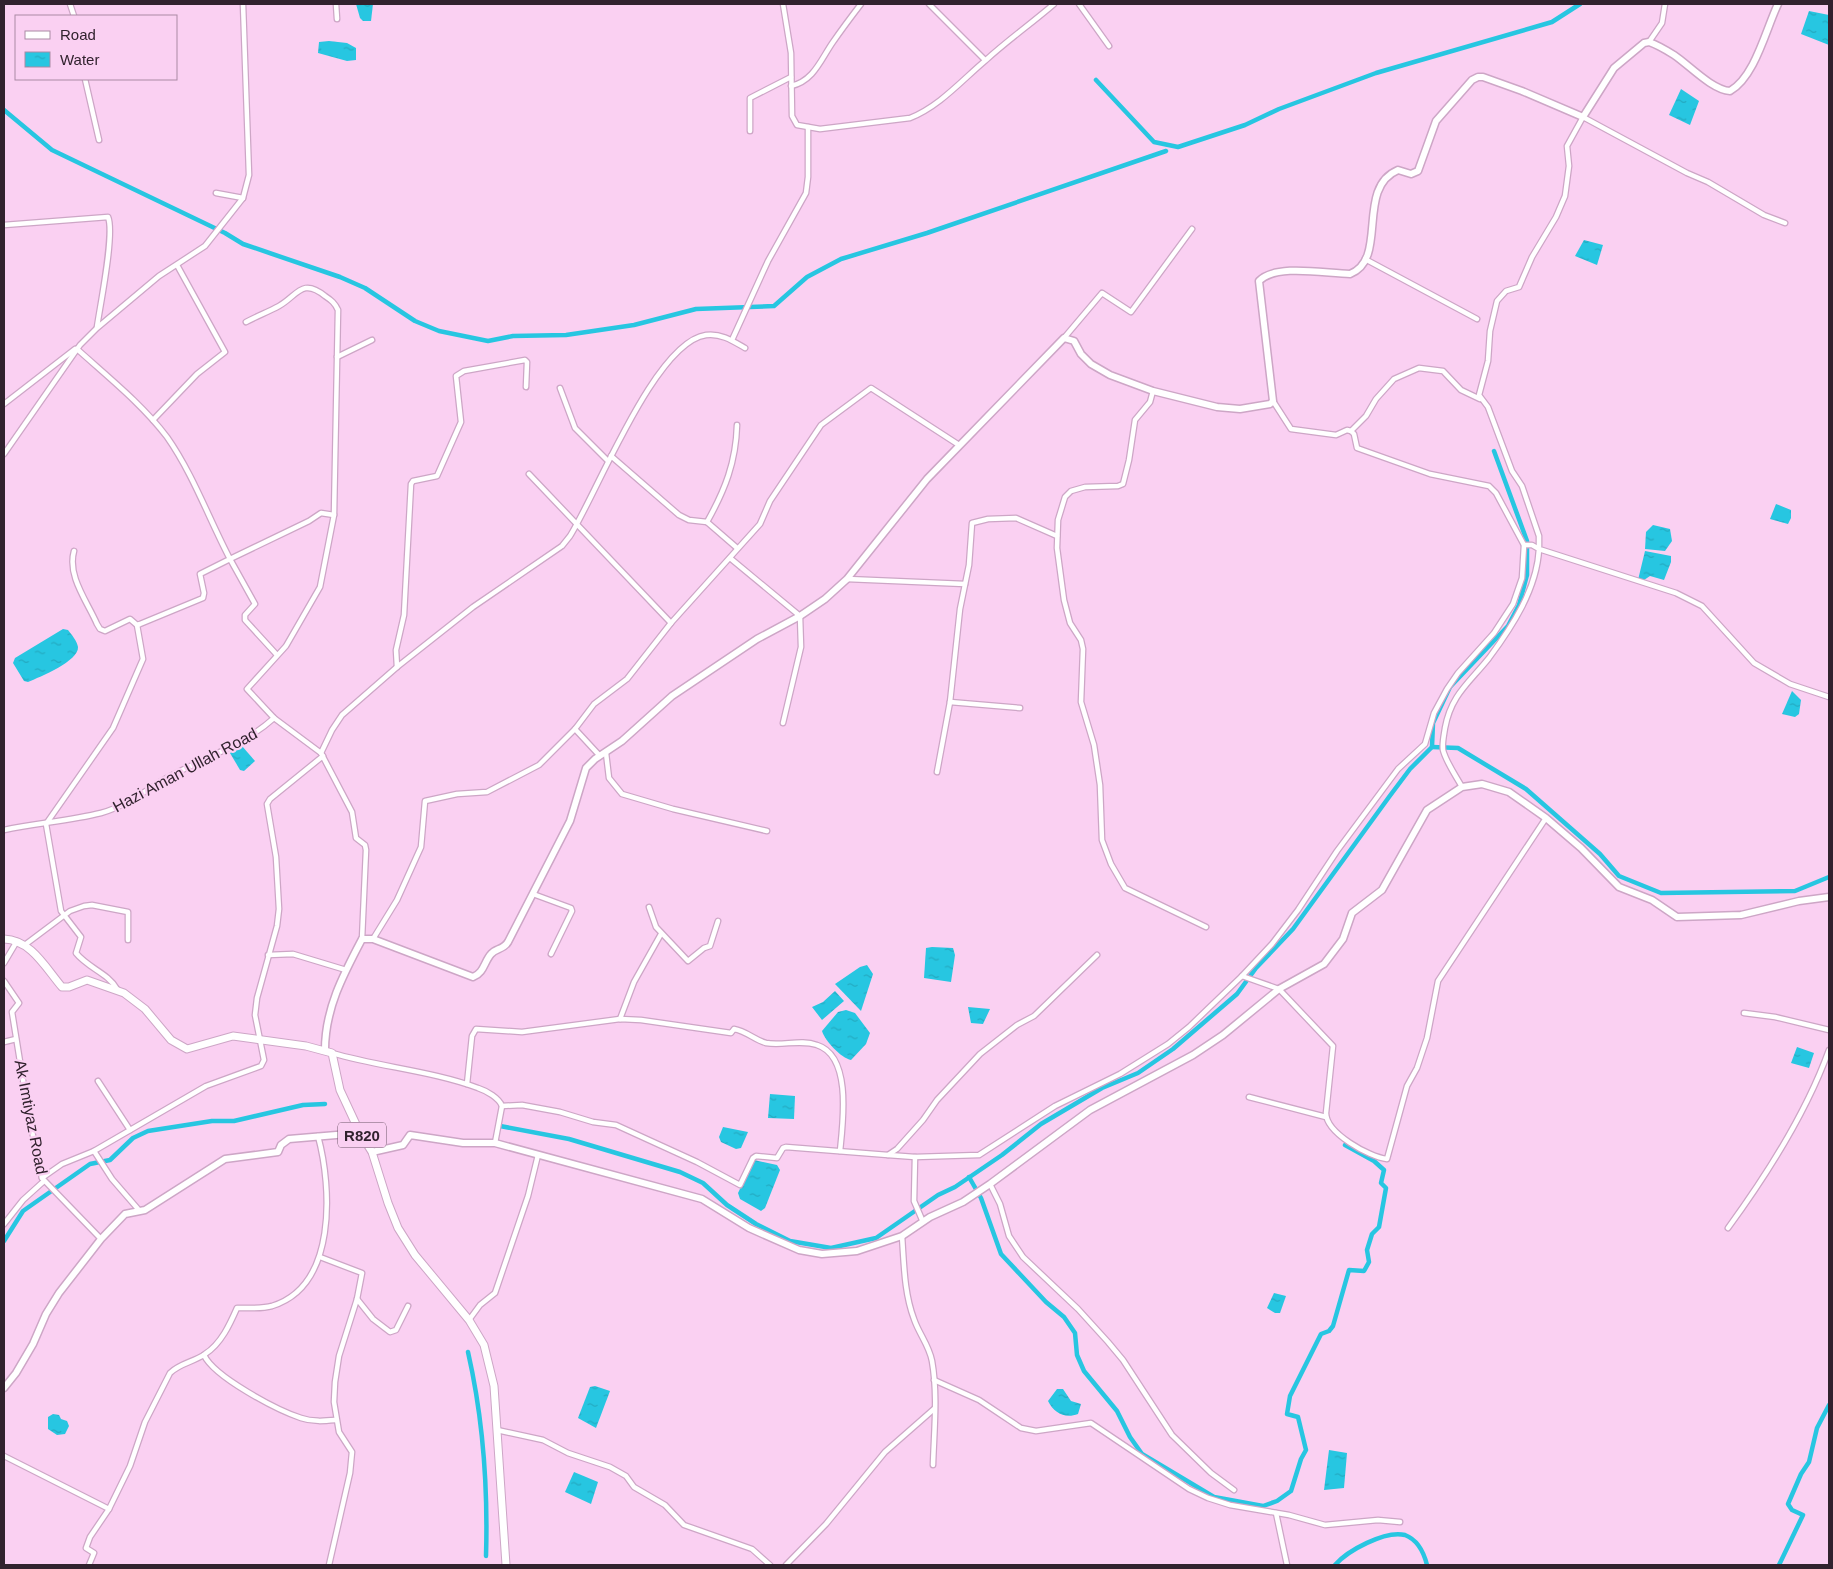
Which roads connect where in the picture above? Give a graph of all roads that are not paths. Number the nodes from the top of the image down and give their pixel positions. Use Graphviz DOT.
graph roads {
  1 [pos="244,4"];
  2 [pos="336,4"];
  3 [pos="783,4"];
  4 [pos="861,4"];
  5 [pos="929,4"];
  6 [pos="1054,4"];
  7 [pos="1079,4"];
  8 [pos="1665,4"];
  9 [pos="1778,4"];
  10 [pos="337,19"];
  11 [pos="1649,42"];
  12 [pos="1109,46"];
  13 [pos="985,60"];
  14 [pos="791,77"];
  15 [pos="85,80"];
  16 [pos="791,86"];
  17 [pos="1582,117"];
  18 [pos="808,127"];
  19 [pos="750,131"];
  20 [pos="99,140"];
  21 [pos="216,193"];
  22 [pos="242,198"];
  23 [pos="1786,223"];
  24 [pos="4,225"];
  25 [pos="1192,229"];
  26 [pos="1365,259"];
  27 [pos="177,265"];
  28 [pos="1478,319"];
  29 [pos="246,322"];
  30 [pos="97,328"];
  31 [pos="1064,338"];
  32 [pos="372,340"];
  33 [pos="732,340"];
  34 [pos="78,347"];
  35 [pos="745,348"];
  36 [pos="337,357"];
  37 [pos="526,387"];
  38 [pos="560,388"];
  39 [pos="1154,391"];
  40 [pos="1480,399"];
  41 [pos="1273,401"];
  42 [pos="4,404"];
  43 [pos="152,420"];
  44 [pos="737,425"];
  45 [pos="1351,431"];
  46 [pos="959,445"];
  47 [pos="4,454"];
  48 [pos="609,459"];
  49 [pos="529,474"];
  50 [pos="334,515"];
  51 [pos="707,522"];
  52 [pos="576,526"];
  53 [pos="1057,536"];
  54 [pos="1525,545"];
  55 [pos="737,548"];
  56 [pos="1539,549"];
  57 [pos="74,551"];
  58 [pos="730,558"];
  59 [pos="230,559"];
  60 [pos="847,579"];
  61 [pos="965,584"];
  62 [pos="800,616"];
  63 [pos="671,623"];
  64 [pos="136,625"];
  65 [pos="277,655"];
  66 [pos="398,667"];
  67 [pos="1829,696"];
  68 [pos="950,702"];
  69 [pos="1020,708"];
  70 [pos="274,718"];
  71 [pos="783,723"];
  72 [pos="574,730"];
  73 [pos="322,754"];
  74 [pos="603,755"];
  75 [pos="936,772"];
  76 [pos="1462,788"];
  77 [pos="1546,818"];
  78 [pos="46,824"];
  79 [pos="4,830"];
  80 [pos="767,831"];
  81 [pos="533,894"];
  82 [pos="1829,898"];
  83 [pos="649,907"];
  84 [pos="64,916"];
  85 [pos="718,921"];
  86 [pos="1206,927"];
  87 [pos="661,934"];
  88 [pos="4,939"];
  89 [pos="362,939"];
  90 [pos="374,939"];
  91 [pos="18,940"];
  92 [pos="128,940"];
  93 [pos="26,944"];
  94 [pos="268,954"];
  95 [pos="551,954"];
  96 [pos="1097,955"];
  97 [pos="4,963"];
  98 [pos="346,970"];
  99 [pos="1243,976"];
  100 [pos="4,981"];
  101 [pos="117,989"];
  102 [pos="1279,989"];
  103 [pos="1744,1013"];
  104 [pos="620,1019"];
  105 [pos="1829,1030"];
  106 [pos="16,1039"];
  107 [pos="261,1039"];
  108 [pos="4,1042"];
  109 [pos="325,1050"];
  110 [pos="1829,1050"];
  111 [pos="332,1053"];
  112 [pos="98,1081"];
  113 [pos="467,1084"];
  114 [pos="1249,1097"];
  115 [pos="502,1106"];
  116 [pos="1326,1117"];
  117 [pos="130,1130"];
  118 [pos="360,1133"];
  119 [pos="318,1136"];
  120 [pos="495,1143"];
  121 [pos="94,1151"];
  122 [pos="840,1151"];
  123 [pos="372,1152"];
  124 [pos="538,1155"];
  125 [pos="888,1155"];
  126 [pos="915,1157"];
  127 [pos="44,1181"];
  128 [pos="989,1184"];
  129 [pos="138,1209"];
  130 [pos="923,1222"];
  131 [pos="4,1224"];
  132 [pos="1728,1228"];
  133 [pos="902,1236"];
  134 [pos="101,1239"];
  135 [pos="320,1257"];
  136 [pos="357,1300"];
  137 [pos="408,1306"];
  138 [pos="469,1320"];
  139 [pos="204,1355"];
  140 [pos="934,1380"];
  141 [pos="4,1388"];
  142 [pos="934,1409"];
  143 [pos="336,1420"];
  144 [pos="497,1430"];
  145 [pos="4,1456"];
  146 [pos="933,1465"];
  147 [pos="1234,1490"];
  148 [pos="109,1509"];
  149 [pos="1276,1513"];
  150 [pos="1400,1522"];
  151 [pos="89,1565"];
  152 [pos="329,1565"];
  153 [pos="506,1565"];
  154 [pos="770,1565"];
  155 [pos="786,1565"];
  156 [pos="1287,1565"];
  1 -- 22 [label="street"];
  2 -- 10 [label="street"];
  3 -- 14 [label="street"];
  4 -- 16 [label="street"];
  5 -- 13 [label="street"];
  6 -- 13 [label="street"];
  7 -- 12 [label="street"];
  8 -- 11 [label="street"];
  9 -- 11 [label="main road"];
  11 -- 17 [label="main road"];
  13 -- 18 [label="street"];
  14 -- 16 [label="street"];
  14 -- 19 [label="street"];
  15 -- 20 [label="street"];
  16 -- 18 [label="street"];
  17 -- 23 [label="street"];
  17 -- 26 [label="main road"];
  17 -- 40 [label="street"];
  18 -- 33 [label="street"];
  21 -- 22 [label="street"];
  22 -- 27 [label="street"];
  24 -- 30 [label="street"];
  25 -- 31 [label="street"];
  26 -- 28 [label="street"];
  26 -- 41 [label="main road"];
  27 -- 30 [label="street"];
  27 -- 43 [label="street"];
  29 -- 36 [label="street"];
  30 -- 34 [label="street"];
  31 -- 39 [label="main road"];
  31 -- 46 [label="main road"];
  32 -- 36 [label="street"];
  33 -- 35 [label="street"];
  33 -- 48 [label="street"];
  34 -- 42 [label="street"];
  34 -- 43 [label="street"];
  34 -- 47 [label="street"];
  36 -- 50 [label="street"];
  37 -- 66 [label="street"];
  38 -- 48 [label="street"];
  39 -- 41 [label="main road"];
  39 -- 53 [label="street"];
  40 -- 45 [label="street"];
  40 -- 56 [label="street"];
  41 -- 45 [label="street"];
  43 -- 59 [label="street"];
  44 -- 51 [label="street"];
  45 -- 54 [label="street"];
  46 -- 55 [label="street"];
  46 -- 60 [label="main road"];
  48 -- 51 [label="street"];
  48 -- 52 [label="street"];
  49 -- 52 [label="street"];
  50 -- 59 [label="street"];
  50 -- 65 [label="street"];
  51 -- 55 [label="street"];
  52 -- 63 [label="street"];
  52 -- 66 [label="street"];
  53 -- 61 [label="street"];
  53 -- 86 [label="street"];
  54 -- 56 [label="street"];
  54 -- 99 [label="street"];
  55 -- 58 [label="street"];
  56 -- 67 [label="street"];
  56 -- 76 [label="street"];
  57 -- 64 [label="street"];
  58 -- 62 [label="street"];
  58 -- 63 [label="street"];
  59 -- 64 [label="street"];
  59 -- 65 [label="street"];
  60 -- 61 [label="street"];
  60 -- 62 [label="main road"];
  61 -- 68 [label="street"];
  62 -- 71 [label="street"];
  62 -- 74 [label="main road"];
  63 -- 72 [label="street"];
  64 -- 78 [label="street"];
  65 -- 70 [label="street"];
  66 -- 73 [label="street"];
  68 -- 69 [label="street"];
  68 -- 75 [label="street"];
  70 -- 73 [label="street"];
  70 -- 78 [label="street, Hazi Aman Ullah Road"];
  72 -- 74 [label="street"];
  72 -- 90 [label="street"];
  73 -- 89 [label="street"];
  73 -- 94 [label="street"];
  74 -- 80 [label="street"];
  74 -- 81 [label="main road"];
  76 -- 77 [label="main road"];
  76 -- 102 [label="main road"];
  77 -- 82 [label="main road"];
  77 -- 116 [label="street"];
  78 -- 79 [label="street, Hazi Aman Ullah Road"];
  78 -- 84 [label="street"];
  81 -- 90 [label="main road"];
  81 -- 95 [label="street"];
  83 -- 87 [label="street"];
  84 -- 92 [label="street"];
  84 -- 93 [label="street"];
  84 -- 101 [label="street"];
  85 -- 87 [label="street"];
  87 -- 104 [label="street"];
  88 -- 91 [label="main road"];
  89 -- 90 [label="main road"];
  89 -- 98 [label="main road"];
  91 -- 93 [label="main road"];
  91 -- 97 [label="street"];
  93 -- 101 [label="main road"];
  94 -- 98 [label="street"];
  94 -- 107 [label="street"];
  96 -- 125 [label="street"];
  98 -- 109 [label="main road"];
  99 -- 102 [label="street"];
  99 -- 126 [label="street"];
  100 -- 106 [label="street, Ak Imtiyaz Road"];
  101 -- 107 [label="main road"];
  102 -- 116 [label="street"];
  102 -- 128 [label="main road"];
  103 -- 105 [label="street"];
  104 -- 113 [label="street"];
  104 -- 122 [label="street"];
  106 -- 108 [label="street"];
  106 -- 127 [label="street, Ak Imtiyaz Road"];
  107 -- 109 [label="main road"];
  107 -- 117 [label="street"];
  109 -- 111 [label="main road"];
  110 -- 132 [label="street"];
  111 -- 113 [label="street"];
  111 -- 118 [label="main road, R820"];
  112 -- 117 [label="street"];
  113 -- 115 [label="street"];
  114 -- 116 [label="street"];
  115 -- 120 [label="street"];
  115 -- 122 [label="street"];
  117 -- 121 [label="street"];
  118 -- 119 [label="main road"];
  118 -- 123 [label="main road, R820"];
  119 -- 129 [label="main road"];
  119 -- 135 [label="street"];
  120 -- 123 [label="main road"];
  120 -- 124 [label="main road"];
  121 -- 127 [label="street"];
  121 -- 129 [label="street"];
  122 -- 125 [label="street"];
  123 -- 138 [label="main road, R820"];
  124 -- 133 [label="main road"];
  124 -- 138 [label="street"];
  125 -- 126 [label="street"];
  126 -- 130 [label="street"];
  127 -- 131 [label="street"];
  127 -- 134 [label="street, Ak Imtiyaz Road"];
  128 -- 130 [label="main road"];
  128 -- 147 [label="street"];
  129 -- 134 [label="main road"];
  130 -- 133 [label="main road"];
  133 -- 140 [label="street"];
  134 -- 141 [label="main road"];
  135 -- 136 [label="street"];
  135 -- 139 [label="street"];
  136 -- 137 [label="street"];
  136 -- 143 [label="street"];
  138 -- 144 [label="main road, R820"];
  139 -- 143 [label="street"];
  139 -- 148 [label="street"];
  140 -- 142 [label="street"];
  140 -- 149 [label="street"];
  142 -- 146 [label="street"];
  142 -- 155 [label="street"];
  143 -- 152 [label="street"];
  144 -- 153 [label="main road, R820"];
  144 -- 154 [label="street"];
  145 -- 148 [label="street"];
  148 -- 151 [label="street"];
  149 -- 150 [label="street"];
  149 -- 156 [label="street"];
}
